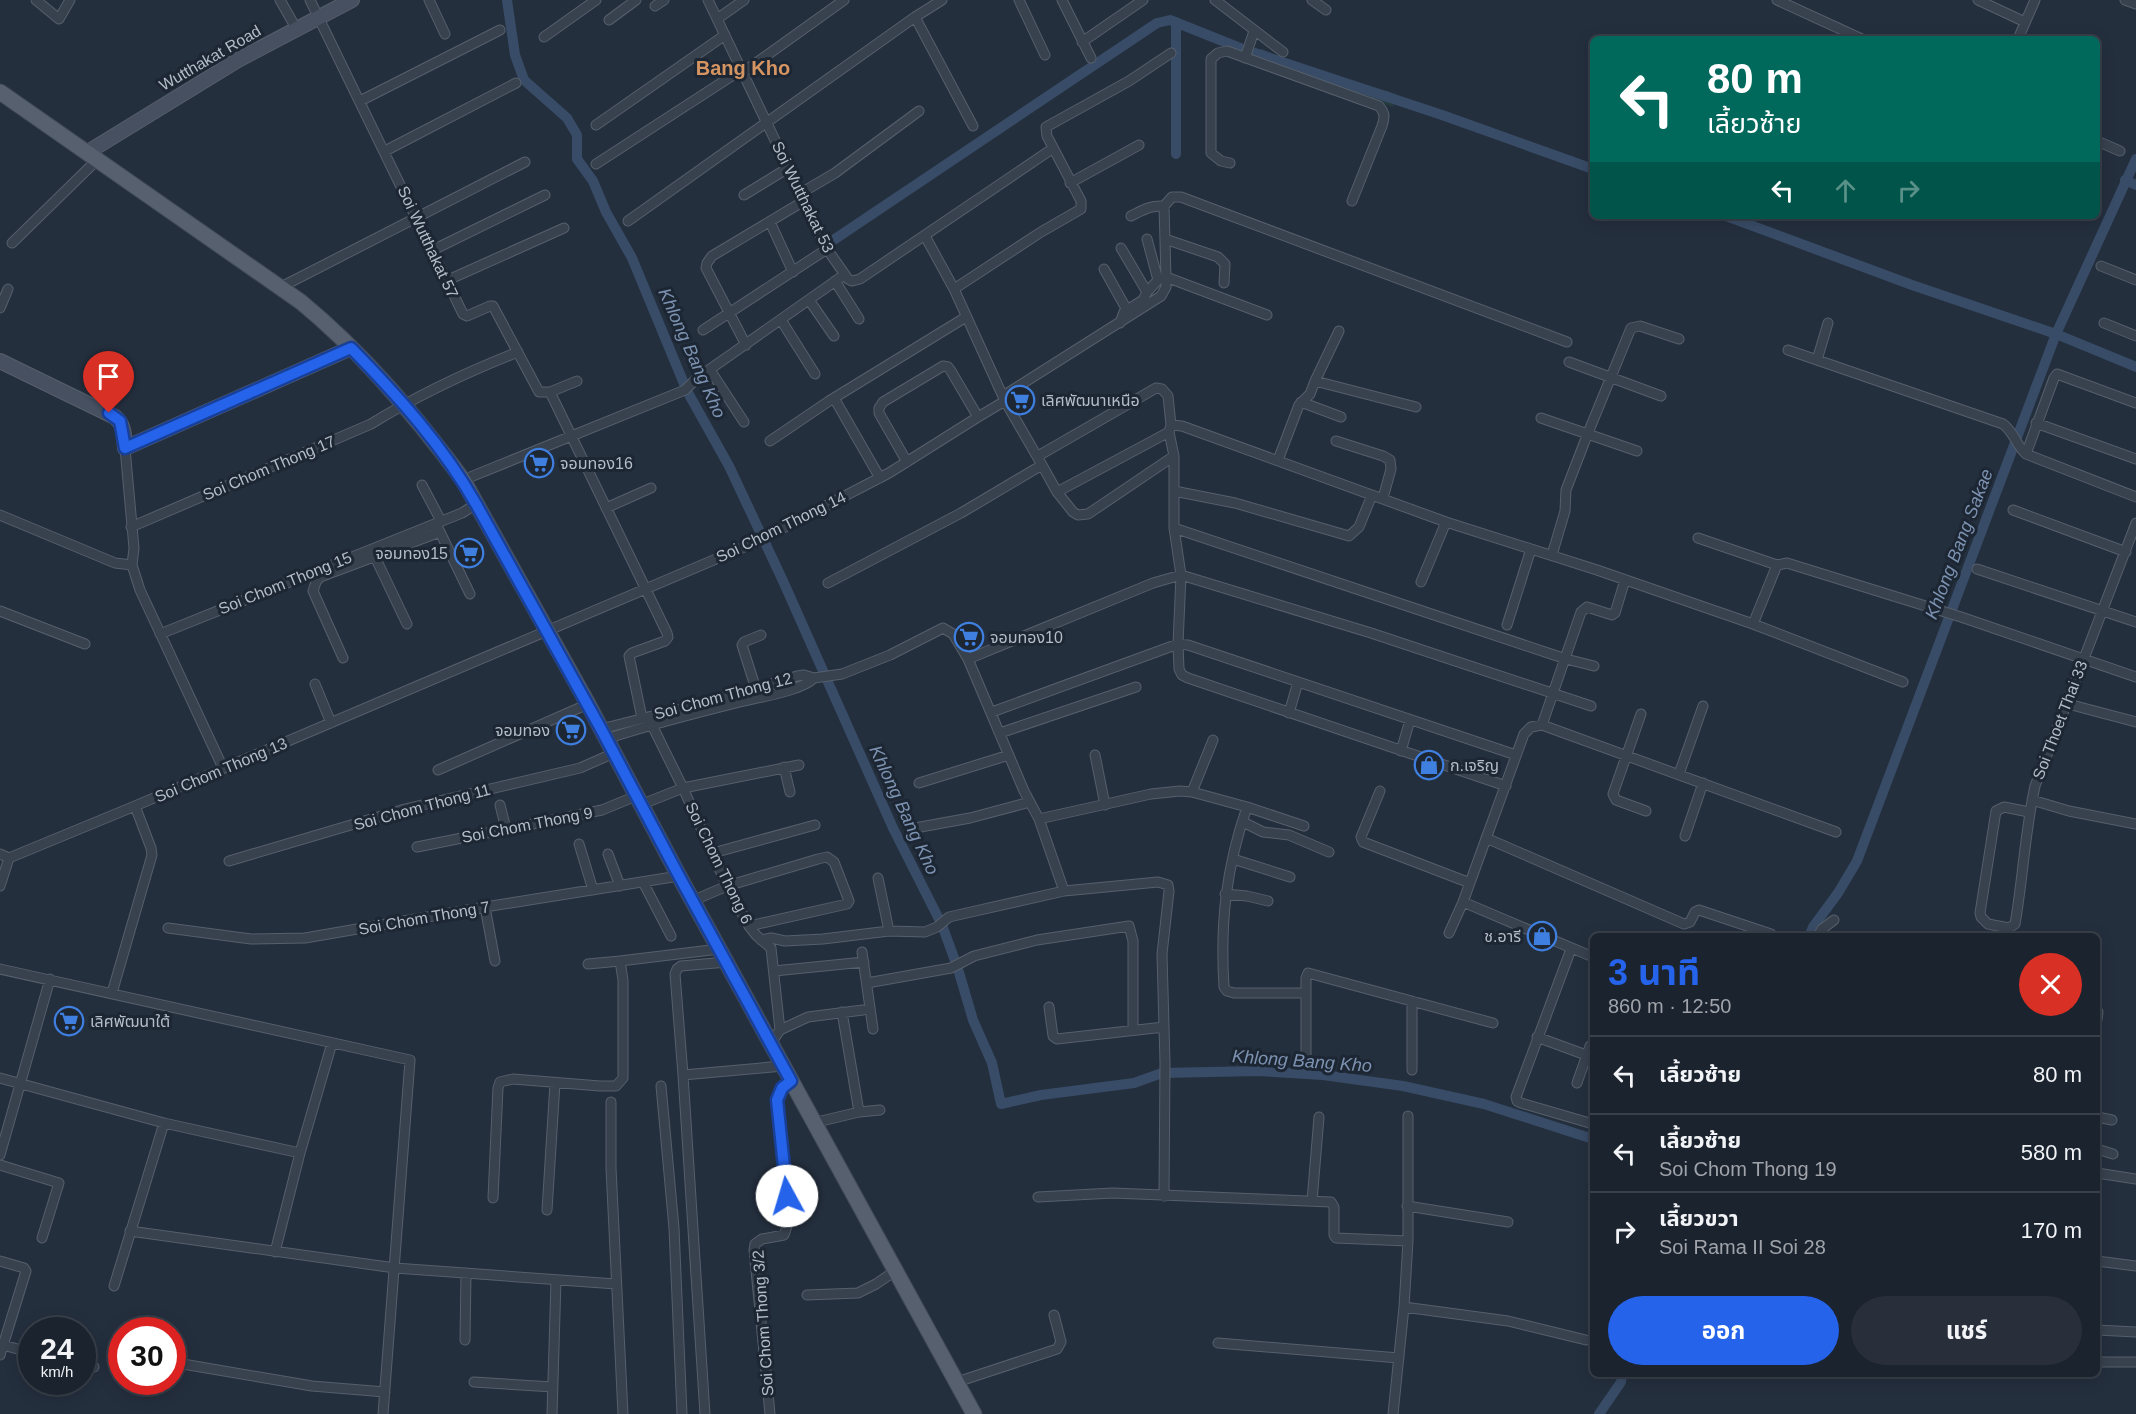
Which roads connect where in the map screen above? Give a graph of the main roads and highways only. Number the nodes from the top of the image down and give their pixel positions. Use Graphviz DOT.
graph roads {
  1 [pos="0,92"];
  2 [pos="974,1414"];
  1 -- 2 [label="main road"];
}
